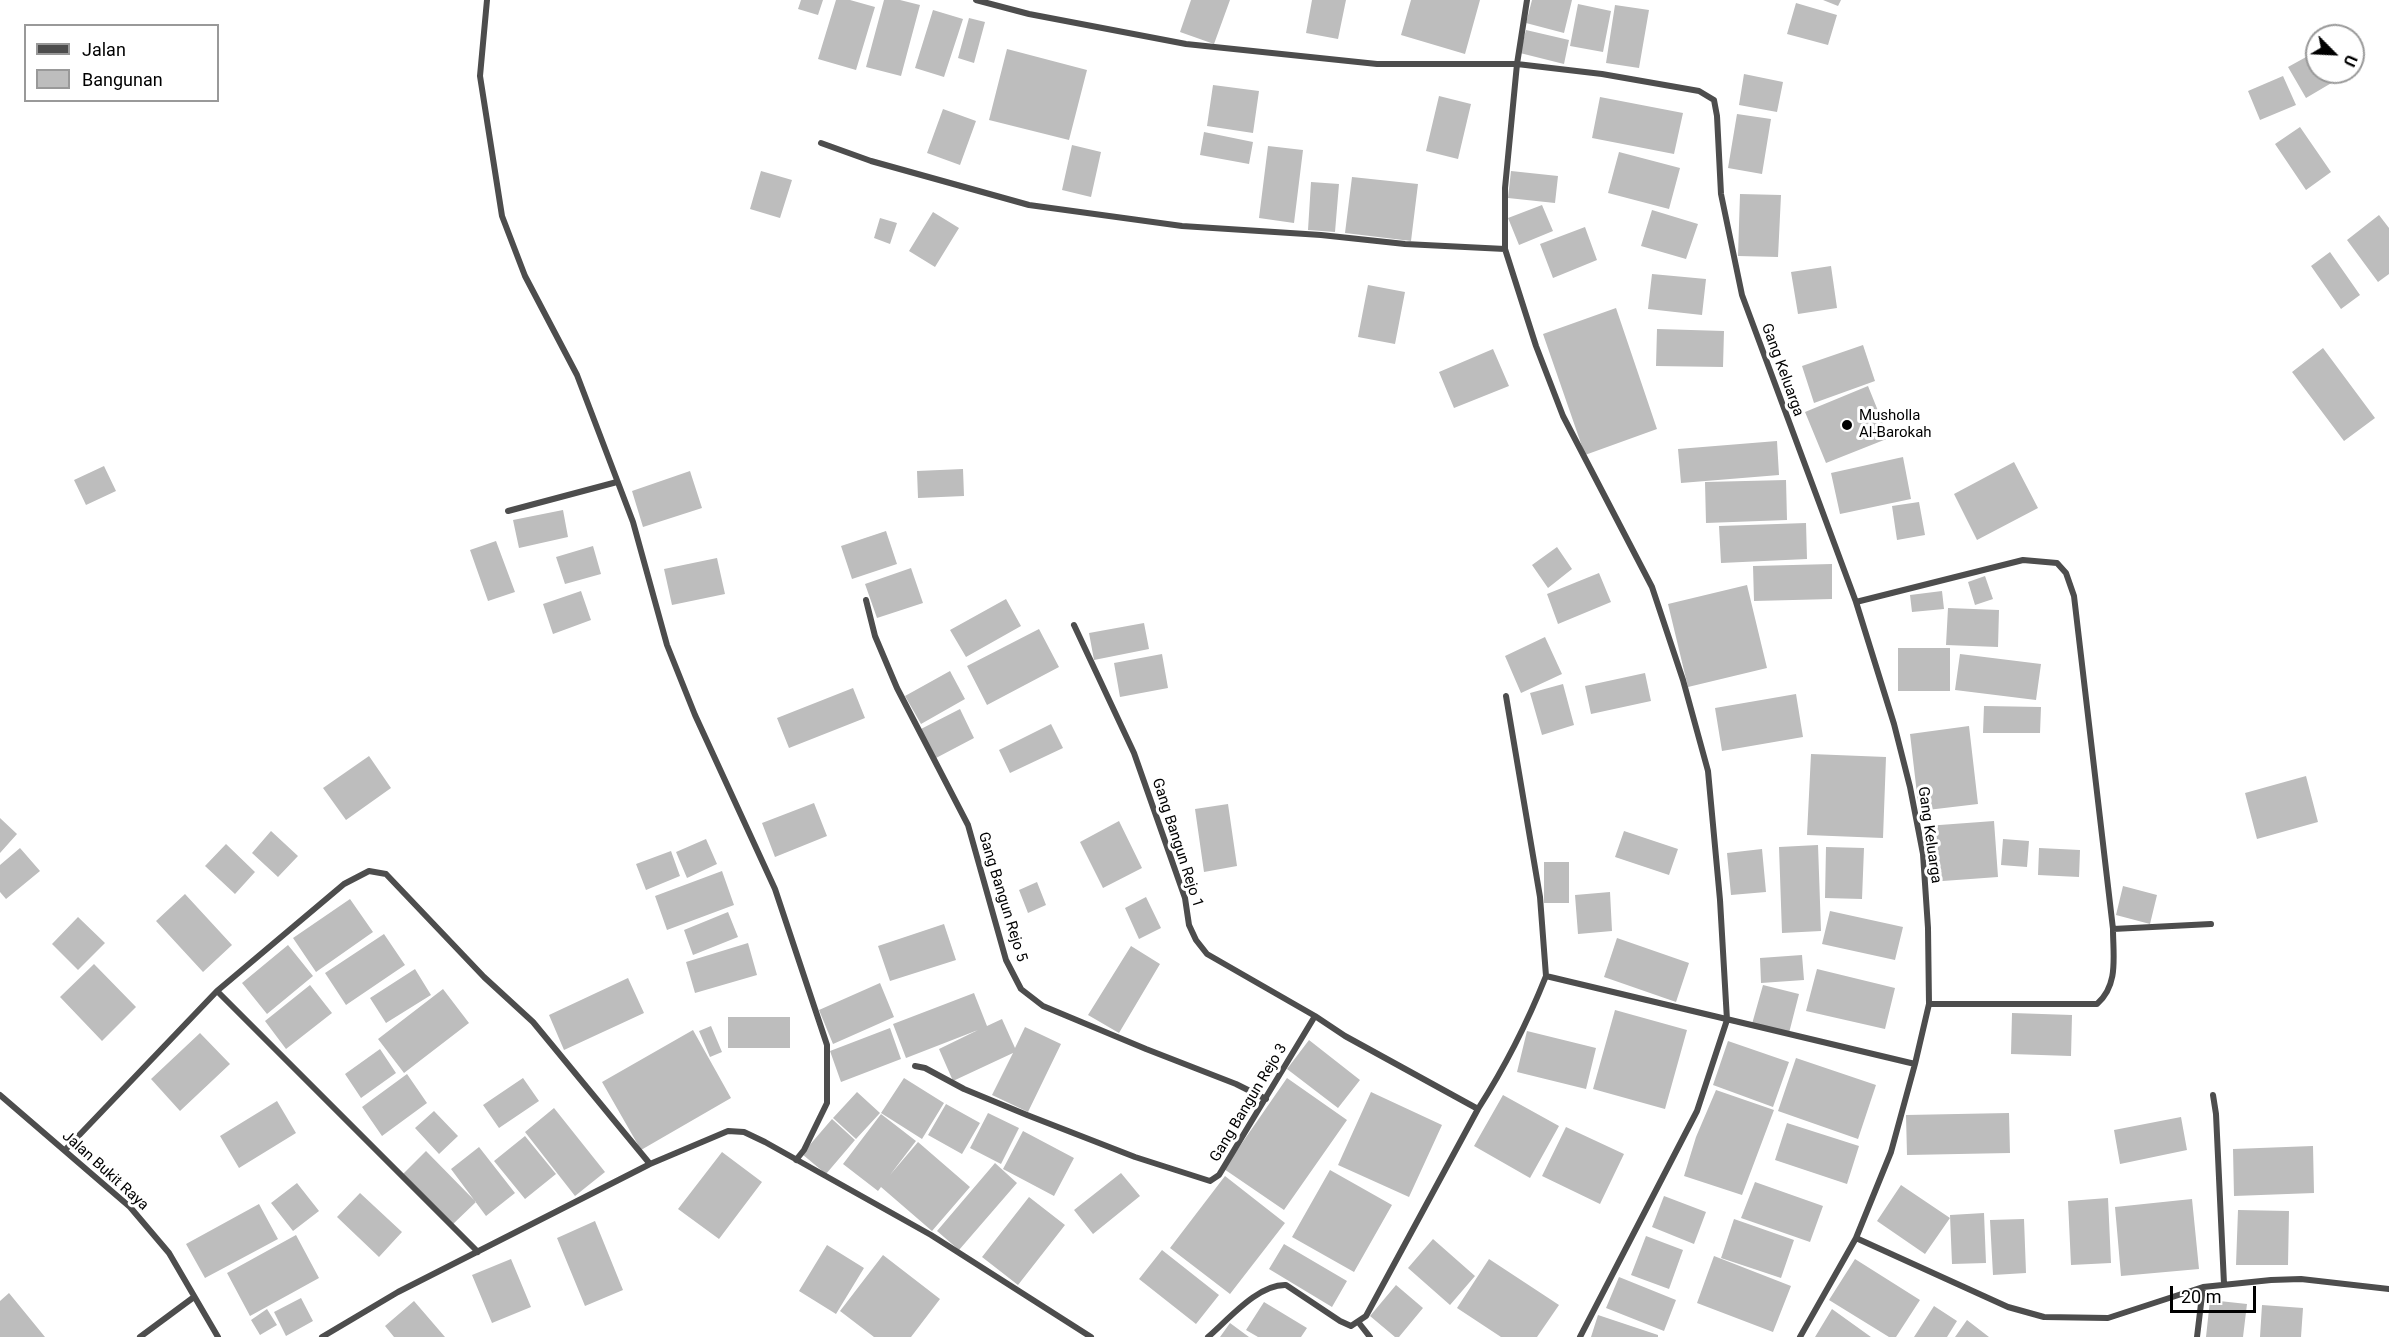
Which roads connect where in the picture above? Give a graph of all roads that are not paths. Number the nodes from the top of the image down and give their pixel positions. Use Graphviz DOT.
graph roads {
  1 [pos="488,0"];
  2 [pos="976,0"];
  3 [pos="1527,0"];
  4 [pos="1517,64"];
  5 [pos="821,143"];
  6 [pos="1505,249"];
  7 [pos="617,482"];
  8 [pos="508,512"];
  9 [pos="866,600"];
  10 [pos="1856,602"];
  11 [pos="1074,625"];
  12 [pos="1506,696"];
  13 [pos="2211,924"];
  14 [pos="2113,929"];
  15 [pos="1546,976"];
  16 [pos="217,991"];
  17 [pos="1929,1004"];
  18 [pos="1315,1016"];
  19 [pos="1727,1020"];
  20 [pos="1915,1064"];
  21 [pos="915,1066"];
  22 [pos="0,1095"];
  23 [pos="2214,1095"];
  24 [pos="1266,1099"];
  25 [pos="1478,1108"];
  26 [pos="65,1150"];
  27 [pos="796,1160"];
  28 [pos="650,1164"];
  29 [pos="1856,1239"];
  30 [pos="478,1252"];
  31 [pos="2224,1284"];
  32 [pos="2203,1287"];
  33 [pos="2389,1288"];
  34 [pos="194,1297"];
  35 [pos="1359,1323"];
  36 [pos="140,1337"];
  37 [pos="218,1337"];
  38 [pos="322,1337"];
  39 [pos="1090,1337"];
  40 [pos="1208,1337"];
  41 [pos="1370,1337"];
  42 [pos="1580,1337"];
  43 [pos="1800,1337"];
  44 [pos="2197,1337"];
  1 -- 7 [label="street"];
  2 -- 4 [label="street"];
  3 -- 4 [label="street"];
  4 -- 6 [label="street"];
  4 -- 10 [label="street, Gang Keluarga"];
  5 -- 6 [label="street"];
  6 -- 19 [label="street"];
  7 -- 8 [label="street"];
  7 -- 27 [label="street"];
  9 -- 24 [label="street, Gang Bangun Rejo 5"];
  10 -- 14 [label="street"];
  10 -- 17 [label="street, Gang Keluarga"];
  11 -- 18 [label="street, Gang Bangun Rejo 1"];
  12 -- 15 [label="street"];
  13 -- 14 [label="street"];
  14 -- 17 [label="street"];
  15 -- 19 [label="street"];
  15 -- 25 [label="street"];
  16 -- 26 [label="street"];
  16 -- 28 [label="street"];
  16 -- 30 [label="street"];
  17 -- 20 [label="street, Gang Keluarga"];
  18 -- 24 [label="street, Gang Bangun Rejo 3"];
  18 -- 25 [label="street"];
  19 -- 20 [label="street"];
  19 -- 42 [label="street"];
  20 -- 29 [label="street, Gang Keluarga"];
  21 -- 24 [label="street, Gang Bangun Rejo 3"];
  22 -- 26 [label="street, Jalan Bukit Raya"];
  23 -- 31 [label="street"];
  25 -- 35 [label="street"];
  26 -- 34 [label="street, Jalan Bukit Raya"];
  27 -- 28 [label="street"];
  27 -- 39 [label="street"];
  28 -- 30 [label="street"];
  29 -- 32 [label="street"];
  29 -- 43 [label="street, Gang Keluarga"];
  30 -- 38 [label="street"];
  31 -- 32 [label="street"];
  31 -- 33 [label="street"];
  32 -- 44 [label="street"];
  34 -- 36 [label="street"];
  34 -- 37 [label="street, Jalan Bukit Raya"];
  35 -- 40 [label="street"];
  35 -- 41 [label="street"];
}
